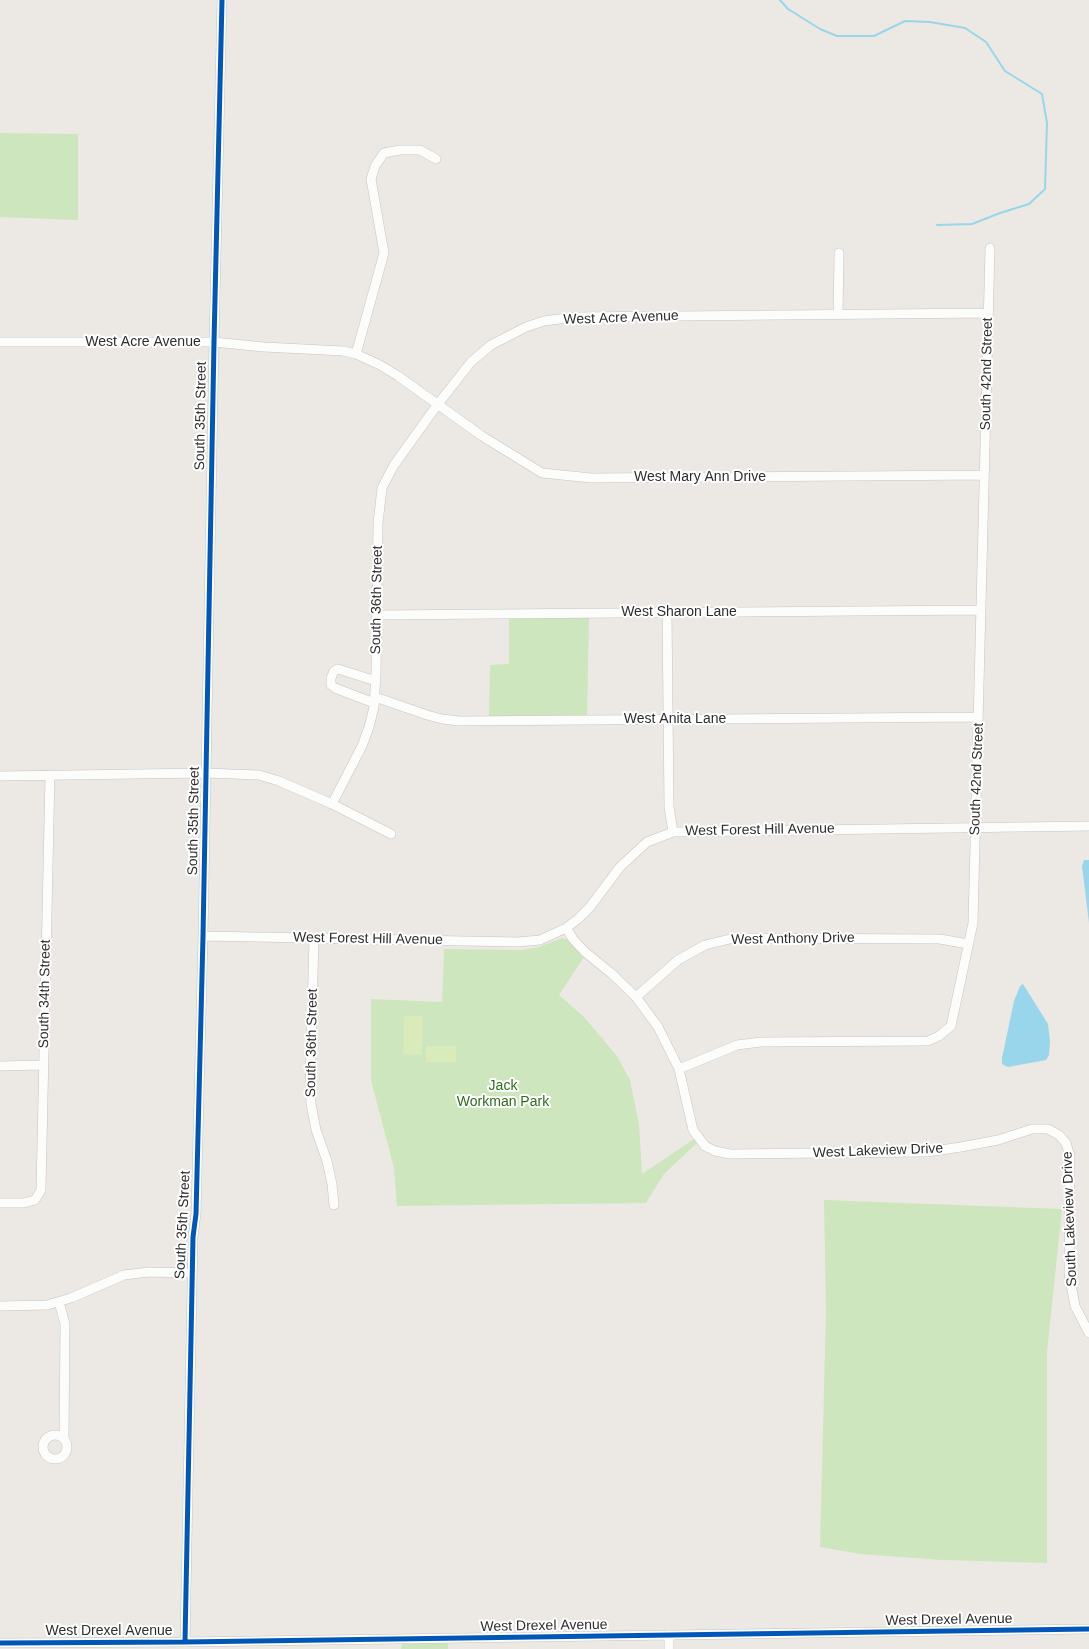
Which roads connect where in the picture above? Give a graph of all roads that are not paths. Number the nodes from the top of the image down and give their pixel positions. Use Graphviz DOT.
graph roads {
  1 [pos="222,0"];
  2 [pos="436,159"];
  3 [pos="990,248"];
  4 [pos="839,253"];
  5 [pos="988,313"];
  6 [pos="838,314"];
  7 [pos="0,342"];
  8 [pos="214,342"];
  9 [pos="356,354"];
  10 [pos="438,404"];
  11 [pos="984,475"];
  12 [pos="980,610"];
  13 [pos="667,612"];
  14 [pos="377,615"];
  15 [pos="376,681"];
  16 [pos="375,700"];
  17 [pos="978,717"];
  18 [pos="668,720"];
  19 [pos="205,773"];
  20 [pos="50,775"];
  21 [pos="0,776"];
  22 [pos="332,804"];
  23 [pos="1089,826"];
  24 [pos="975,827"];
  25 [pos="673,832"];
  26 [pos="391,834"];
  27 [pos="566,928"];
  28 [pos="204,936"];
  29 [pos="314,939"];
  30 [pos="968,944"];
  31 [pos="636,997"];
  32 [pos="43,1065"];
  33 [pos="0,1066"];
  34 [pos="679,1069"];
  35 [pos="1060,1135"];
  36 [pos="0,1203"];
  37 [pos="334,1205"];
  38 [pos="192,1273"];
  39 [pos="60,1302"];
  40 [pos="0,1306"];
  41 [pos="1089,1333"];
  42 [pos="64,1439"];
  43 [pos="1089,1629"];
  44 [pos="669,1635"];
  45 [pos="185,1642"];
  46 [pos="0,1643"];
  47 [pos="669,1649"];
  1 -- 8 [label="street, South 35th Street"];
  2 -- 9 [label="street"];
  3 -- 5 [label="street, South 42nd Street"];
  4 -- 6 [label="street"];
  5 -- 6 [label="street, West Acre Avenue"];
  5 -- 11 [label="street, South 42nd Street"];
  6 -- 10 [label="street, West Acre Avenue"];
  7 -- 8 [label="street, West Acre Avenue"];
  8 -- 9 [label="street, West Acre Avenue"];
  8 -- 19 [label="street, South 35th Street"];
  9 -- 10 [label="street, West Acre Avenue"];
  10 -- 11 [label="street, West Mary Ann Drive"];
  10 -- 14 [label="street, South 36th Street"];
  11 -- 12 [label="street, South 42nd Street"];
  12 -- 13 [label="street, West Sharon Lane"];
  12 -- 17 [label="street, South 42nd Street"];
  13 -- 14 [label="street, West Sharon Lane"];
  13 -- 18 [label="street"];
  14 -- 15 [label="street, South 36th Street"];
  15 -- 16 [label="street, South 36th Street"];
  15 -- 16 [label="street, West Anita Lane"];
  16 -- 18 [label="street, West Anita Lane"];
  16 -- 22 [label="street, South 36th Street"];
  17 -- 18 [label="street, West Anita Lane"];
  17 -- 24 [label="street, South 42nd Street"];
  18 -- 25 [label="street"];
  19 -- 20 [label="street"];
  19 -- 22 [label="street"];
  19 -- 28 [label="street, South 35th Street"];
  20 -- 21 [label="street"];
  20 -- 32 [label="street, South 34th Street"];
  22 -- 26 [label="street"];
  23 -- 24 [label="street, West Forest Hill Avenue"];
  24 -- 25 [label="street, West Forest Hill Avenue"];
  24 -- 30 [label="street, South 42nd Street"];
  25 -- 27 [label="street, West Forest Hill Avenue"];
  27 -- 29 [label="street, West Forest Hill Avenue"];
  27 -- 31 [label="street"];
  28 -- 29 [label="street, West Forest Hill Avenue"];
  28 -- 38 [label="street, South 35th Street"];
  29 -- 37 [label="street, South 36th Street"];
  30 -- 31 [label="street, West Anthony Drive"];
  30 -- 34 [label="street, South 42nd Street"];
  31 -- 34 [label="street"];
  32 -- 33 [label="street"];
  32 -- 36 [label="street, South 34th Street"];
  34 -- 35 [label="street, West Lakeview Drive"];
  35 -- 41 [label="street, South Lakeview Drive"];
  38 -- 39 [label="street"];
  38 -- 45 [label="street, South 35th Street"];
  39 -- 40 [label="street"];
  39 -- 42 [label="street"];
  43 -- 44 [label="street, West Drexel Avenue"];
  44 -- 45 [label="street, West Drexel Avenue"];
  44 -- 47 [label="street"];
  45 -- 46 [label="street, West Drexel Avenue"];
}
